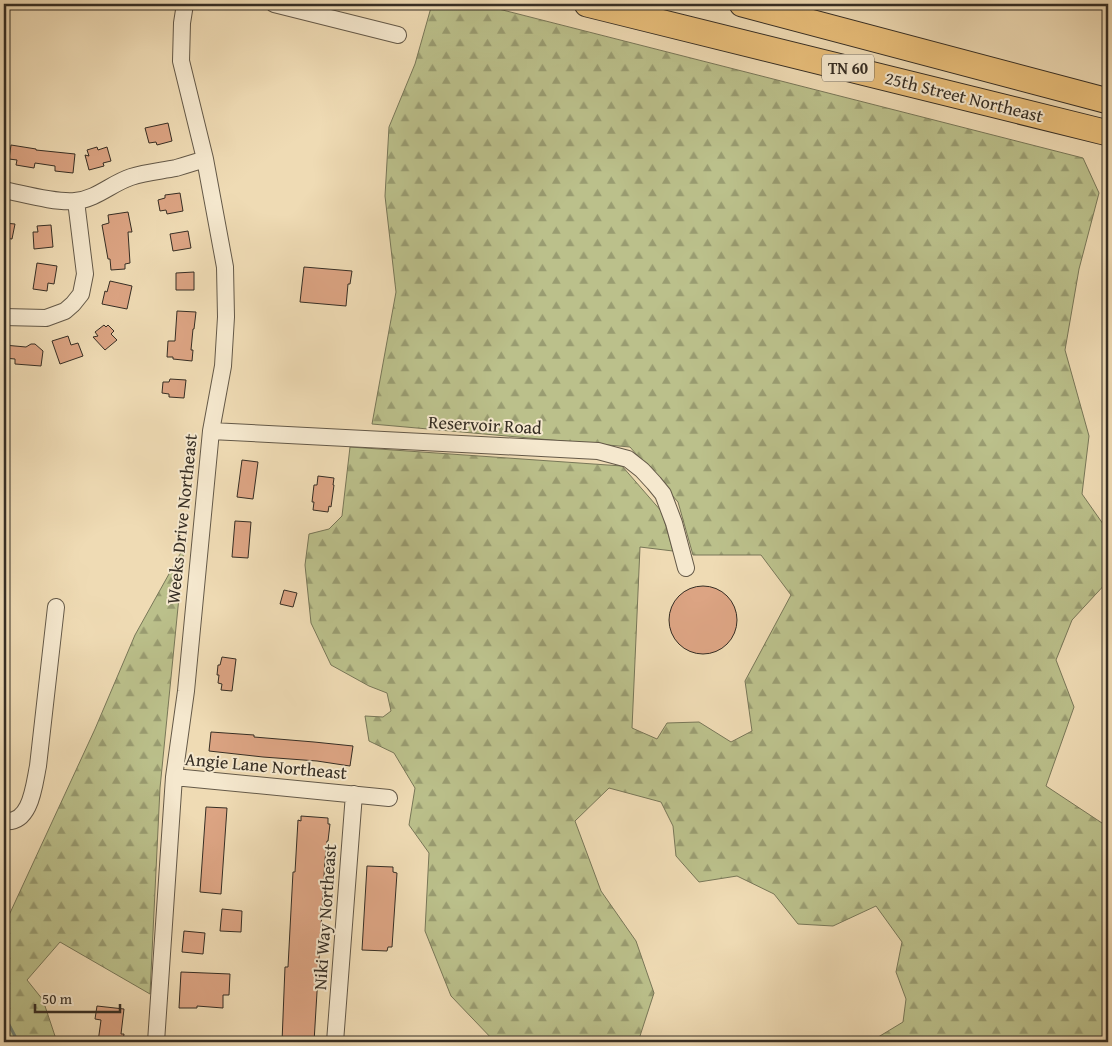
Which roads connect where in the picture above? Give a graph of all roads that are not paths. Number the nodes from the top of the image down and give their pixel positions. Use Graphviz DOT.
graph roads {
  1 [pos="185,4"];
  2 [pos="274,4"];
  3 [pos="587,4"];
  4 [pos="742,4"];
  5 [pos="398,34"];
  6 [pos="1108,101"];
  7 [pos="1108,133"];
  8 [pos="205,159"];
  9 [pos="4,190"];
  10 [pos="76,201"];
  11 [pos="4,317"];
  12 [pos="211,431"];
  13 [pos="686,568"];
  14 [pos="56,607"];
  15 [pos="174,777"];
  16 [pos="354,794"];
  17 [pos="389,798"];
  18 [pos="4,821"];
  19 [pos="156,1042"];
  20 [pos="335,1042"];
  1 -- 8 [label="street, Weeks Drive Northeast"];
  2 -- 5 [label="street"];
  3 -- 7 [label="highway, 25th Street Northeast / TN 60"];
  4 -- 6 [label="highway, 25th Street Northeast / TN 60"];
  8 -- 10 [label="street"];
  8 -- 12 [label="street, Weeks Drive Northeast"];
  9 -- 10 [label="street"];
  10 -- 11 [label="street"];
  12 -- 13 [label="street, Reservoir Road"];
  12 -- 15 [label="street, Weeks Drive Northeast"];
  14 -- 18 [label="street"];
  15 -- 16 [label="street, Angie Lane Northeast"];
  15 -- 19 [label="street, Weeks Drive Northeast"];
  16 -- 17 [label="street, Angie Lane Northeast"];
  16 -- 20 [label="street, Niki Way Northeast"];
}
